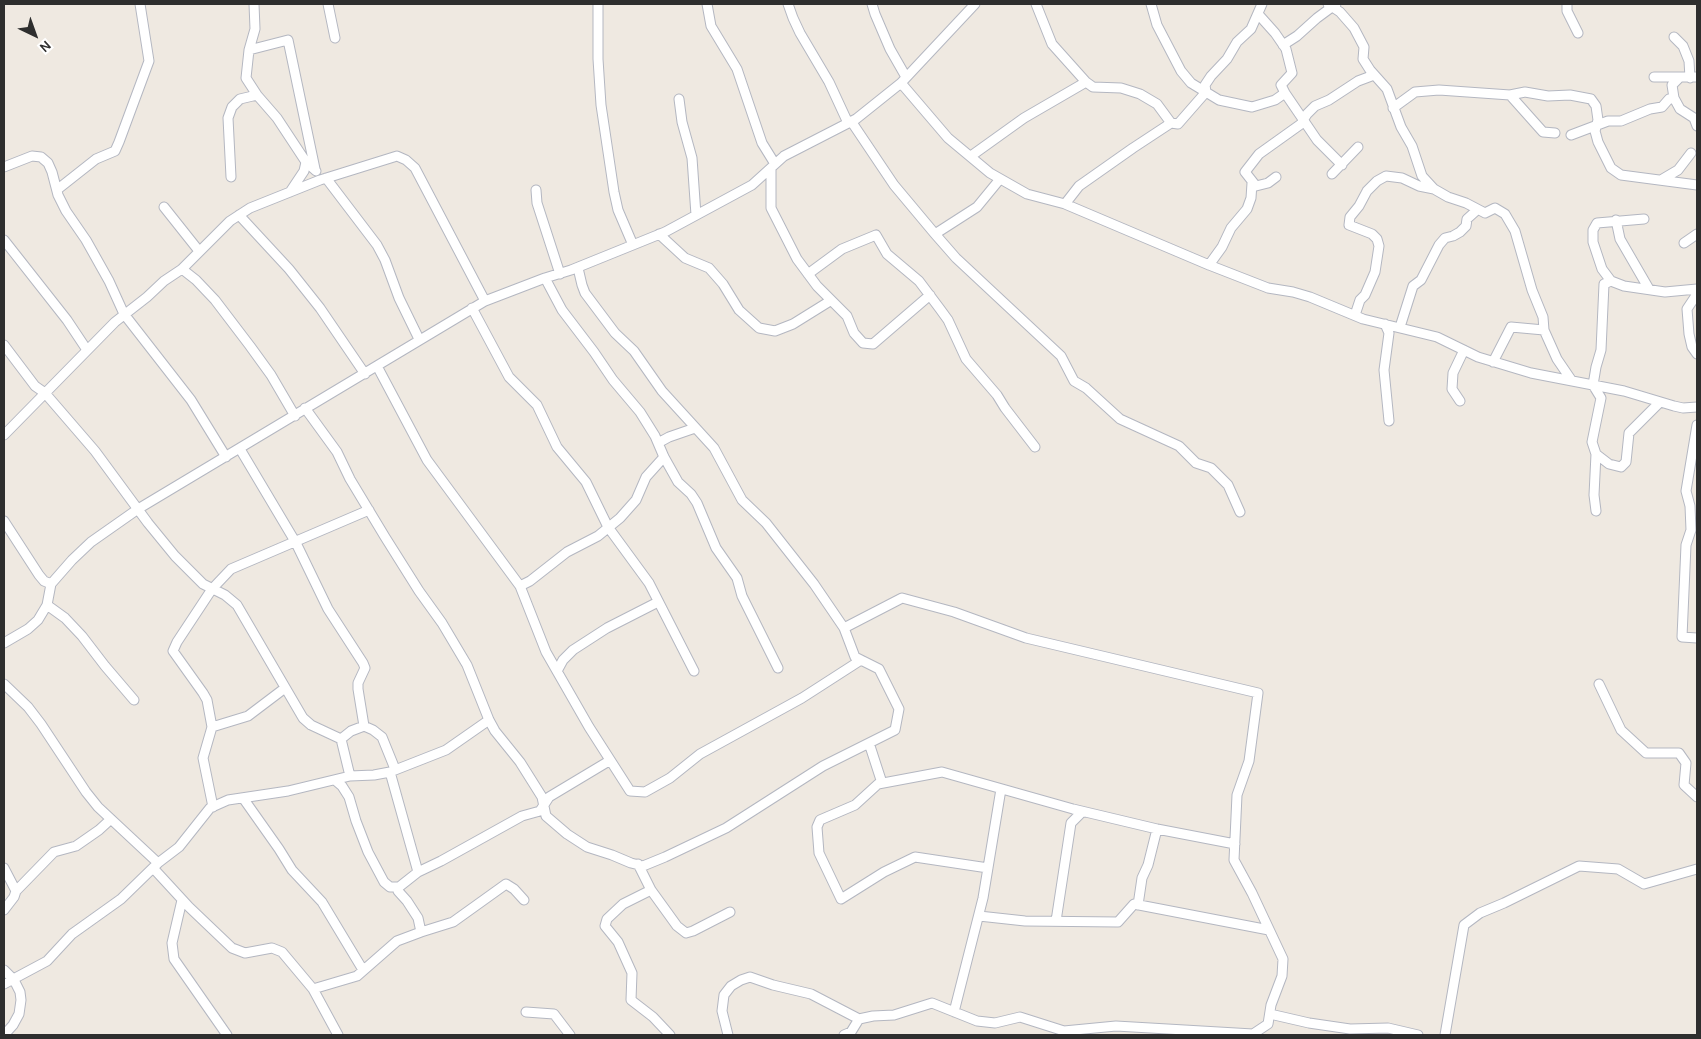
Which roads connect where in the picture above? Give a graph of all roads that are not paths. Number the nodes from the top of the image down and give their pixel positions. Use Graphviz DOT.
graph roads {
  1 [pos="140,4"];
  2 [pos="254,4"];
  3 [pos="328,4"];
  4 [pos="598,4"];
  5 [pos="706,4"];
  6 [pos="788,4"];
  7 [pos="872,4"];
  8 [pos="1036,4"];
  9 [pos="1151,4"];
  10 [pos="1262,4"];
  11 [pos="1567,4"];
  12 [pos="973,5"];
  13 [pos="1332,5"];
  14 [pos="1258,14"];
  15 [pos="1578,33"];
  16 [pos="1674,37"];
  17 [pos="335,38"];
  18 [pos="1283,45"];
  19 [pos="249,50"];
  20 [pos="1374,75"];
  21 [pos="1654,77"];
  22 [pos="1680,78"];
  23 [pos="1694,78"];
  24 [pos="904,80"];
  25 [pos="1086,82"];
  26 [pos="1206,92"];
  27 [pos="1285,94"];
  28 [pos="257,95"];
  29 [pos="1510,95"];
  30 [pos="1674,98"];
  31 [pos="679,99"];
  32 [pos="1394,108"];
  33 [pos="1304,119"];
  34 [pos="850,122"];
  35 [pos="1171,123"];
  36 [pos="1596,126"];
  37 [pos="1697,126"];
  38 [pos="1555,132"];
  39 [pos="1571,135"];
  40 [pos="1358,147"];
  41 [pos="1691,153"];
  42 [pos="971,156"];
  43 [pos="306,162"];
  44 [pos="1342,165"];
  45 [pos="773,166"];
  46 [pos="4,167"];
  47 [pos="315,169"];
  48 [pos="1332,174"];
  49 [pos="1276,176"];
  50 [pos="231,177"];
  51 [pos="1000,178"];
  52 [pos="323,179"];
  53 [pos="1661,180"];
  54 [pos="1252,183"];
  55 [pos="1697,185"];
  56 [pos="58,189"];
  57 [pos="1434,189"];
  58 [pos="536,190"];
  59 [pos="290,192"];
  60 [pos="1065,204"];
  61 [pos="164,207"];
  62 [pos="1477,210"];
  63 [pos="239,215"];
  64 [pos="696,215"];
  65 [pos="1644,219"];
  66 [pos="1616,220"];
  67 [pos="659,234"];
  68 [pos="935,234"];
  69 [pos="1697,234"];
  70 [pos="4,240"];
  71 [pos="1684,243"];
  72 [pos="633,245"];
  73 [pos="199,251"];
  74 [pos="1209,265"];
  75 [pos="578,268"];
  76 [pos="182,269"];
  77 [pos="560,274"];
  78 [pos="808,274"];
  79 [pos="545,278"];
  80 [pos="1611,280"];
  81 [pos="1649,289"];
  82 [pos="1697,289"];
  83 [pos="1697,294"];
  84 [pos="930,295"];
  85 [pos="484,301"];
  86 [pos="830,301"];
  87 [pos="472,308"];
  88 [pos="124,314"];
  89 [pos="1355,315"];
  90 [pos="1386,324"];
  91 [pos="1400,327"];
  92 [pos="1544,330"];
  93 [pos="419,339"];
  94 [pos="4,344"];
  95 [pos="87,350"];
  96 [pos="1464,350"];
  97 [pos="1697,354"];
  98 [pos="1493,362"];
  99 [pos="377,366"];
  100 [pos="365,374"];
  101 [pos="1572,381"];
  102 [pos="1593,385"];
  103 [pos="45,393"];
  104 [pos="1460,401"];
  105 [pos="1660,402"];
  106 [pos="1697,407"];
  107 [pos="305,408"];
  108 [pos="295,416"];
  109 [pos="1389,421"];
  110 [pos="1697,425"];
  111 [pos="695,428"];
  112 [pos="4,434"];
  113 [pos="658,444"];
  114 [pos="1035,448"];
  115 [pos="240,449"];
  116 [pos="1596,454"];
  117 [pos="226,457"];
  118 [pos="664,457"];
  119 [pos="138,509"];
  120 [pos="369,510"];
  121 [pos="1596,511"];
  122 [pos="1240,512"];
  123 [pos="4,521"];
  124 [pos="608,527"];
  125 [pos="296,543"];
  126 [pos="51,584"];
  127 [pos="520,586"];
  128 [pos="212,588"];
  129 [pos="658,602"];
  130 [pos="47,606"];
  131 [pos="844,628"];
  132 [pos="1697,638"];
  133 [pos="4,643"];
  134 [pos="861,660"];
  135 [pos="778,668"];
  136 [pos="557,671"];
  137 [pos="694,671"];
  138 [pos="4,684"];
  139 [pos="1600,684"];
  140 [pos="285,688"];
  141 [pos="134,700"];
  142 [pos="489,720"];
  143 [pos="364,726"];
  144 [pos="212,727"];
  145 [pos="340,738"];
  146 [pos="869,743"];
  147 [pos="610,761"];
  148 [pos="392,770"];
  149 [pos="350,776"];
  150 [pos="335,780"];
  151 [pos="882,783"];
  152 [pos="1001,789"];
  153 [pos="1697,797"];
  154 [pos="243,798"];
  155 [pos="544,805"];
  156 [pos="213,807"];
  157 [pos="1082,812"];
  158 [pos="111,819"];
  159 [pos="1157,829"];
  160 [pos="1234,844"];
  161 [pos="638,864"];
  162 [pos="156,866"];
  163 [pos="4,868"];
  164 [pos="988,868"];
  165 [pos="1697,869"];
  166 [pos="418,872"];
  167 [pos="399,887"];
  168 [pos="650,890"];
  169 [pos="16,892"];
  170 [pos="182,900"];
  171 [pos="524,900"];
  172 [pos="1138,905"];
  173 [pos="4,910"];
  174 [pos="730,912"];
  175 [pos="979,916"];
  176 [pos="1056,921"];
  177 [pos="1269,930"];
  178 [pos="421,932"];
  179 [pos="4,970"];
  180 [pos="364,970"];
  181 [pos="14,980"];
  182 [pos="4,984"];
  183 [pos="313,990"];
  184 [pos="526,1012"];
  185 [pos="954,1012"];
  186 [pos="1270,1014"];
  187 [pos="860,1019"];
  188 [pos="4,1035"];
  189 [pos="227,1035"];
  190 [pos="338,1035"];
  191 [pos="570,1035"];
  192 [pos="670,1035"];
  193 [pos="728,1035"];
  194 [pos="844,1035"];
  195 [pos="1418,1035"];
  196 [pos="1445,1035"];
  1 -- 56 [label="street"];
  2 -- 19 [label="street"];
  3 -- 17 [label="street"];
  4 -- 72 [label="street"];
  5 -- 45 [label="street"];
  6 -- 34 [label="street"];
  7 -- 24 [label="street"];
  8 -- 25 [label="street"];
  9 -- 26 [label="street"];
  10 -- 14 [label="street"];
  11 -- 15 [label="street"];
  12 -- 24 [label="street"];
  13 -- 18 [label="street"];
  13 -- 20 [label="street"];
  14 -- 18 [label="street"];
  14 -- 26 [label="street"];
  16 -- 23 [label="street"];
  18 -- 27 [label="street"];
  19 -- 28 [label="street"];
  19 -- 47 [label="street"];
  20 -- 32 [label="street"];
  20 -- 33 [label="street"];
  21 -- 22 [label="street"];
  22 -- 23 [label="street"];
  22 -- 30 [label="street"];
  24 -- 34 [label="street"];
  24 -- 42 [label="street"];
  25 -- 35 [label="street"];
  25 -- 42 [label="street"];
  26 -- 27 [label="street"];
  26 -- 35 [label="street"];
  27 -- 33 [label="street"];
  28 -- 43 [label="street"];
  28 -- 50 [label="street"];
  29 -- 32 [label="street"];
  29 -- 36 [label="street"];
  29 -- 38 [label="street"];
  30 -- 36 [label="street"];
  30 -- 37 [label="street"];
  31 -- 64 [label="street"];
  32 -- 57 [label="street"];
  33 -- 44 [label="street"];
  33 -- 54 [label="street"];
  34 -- 45 [label="street"];
  34 -- 68 [label="street"];
  35 -- 60 [label="street"];
  36 -- 39 [label="street"];
  36 -- 53 [label="street"];
  40 -- 44 [label="street"];
  41 -- 53 [label="street"];
  42 -- 51 [label="street"];
  43 -- 47 [label="street"];
  43 -- 59 [label="street"];
  44 -- 48 [label="street"];
  45 -- 64 [label="street"];
  45 -- 78 [label="street"];
  46 -- 56 [label="street"];
  47 -- 52 [label="street"];
  49 -- 54 [label="street"];
  51 -- 60 [label="street"];
  51 -- 68 [label="street"];
  52 -- 59 [label="street"];
  52 -- 85 [label="street"];
  52 -- 93 [label="street"];
  53 -- 55 [label="street"];
  54 -- 74 [label="street"];
  56 -- 88 [label="street"];
  57 -- 62 [label="street"];
  57 -- 89 [label="street"];
  58 -- 77 [label="street"];
  59 -- 63 [label="street"];
  60 -- 74 [label="street"];
  61 -- 73 [label="street"];
  62 -- 91 [label="street"];
  62 -- 92 [label="street"];
  63 -- 73 [label="street"];
  63 -- 100 [label="street"];
  64 -- 67 [label="street"];
  65 -- 66 [label="street"];
  66 -- 80 [label="street"];
  66 -- 81 [label="street"];
  67 -- 72 [label="street"];
  67 -- 86 [label="street"];
  68 -- 122 [label="street"];
  69 -- 71 [label="street"];
  70 -- 95 [label="street"];
  72 -- 75 [label="street"];
  73 -- 76 [label="street"];
  74 -- 89 [label="street"];
  75 -- 77 [label="street"];
  75 -- 111 [label="street"];
  76 -- 88 [label="street"];
  76 -- 108 [label="street"];
  77 -- 79 [label="street"];
  78 -- 84 [label="street"];
  78 -- 86 [label="street"];
  79 -- 85 [label="street"];
  79 -- 113 [label="street"];
  80 -- 81 [label="street"];
  80 -- 102 [label="street"];
  81 -- 82 [label="street"];
  83 -- 97 [label="street"];
  84 -- 86 [label="street"];
  84 -- 114 [label="street"];
  85 -- 87 [label="street"];
  87 -- 93 [label="street"];
  87 -- 124 [label="street"];
  88 -- 95 [label="street"];
  88 -- 117 [label="street"];
  89 -- 90 [label="street"];
  90 -- 91 [label="street"];
  90 -- 109 [label="street"];
  91 -- 96 [label="street"];
  92 -- 98 [label="street"];
  92 -- 101 [label="street"];
  93 -- 99 [label="street"];
  94 -- 103 [label="street"];
  95 -- 103 [label="street"];
  96 -- 98 [label="street"];
  96 -- 104 [label="street"];
  98 -- 101 [label="street"];
  99 -- 100 [label="street"];
  99 -- 127 [label="street"];
  100 -- 107 [label="street"];
  101 -- 102 [label="street"];
  102 -- 105 [label="street"];
  102 -- 116 [label="street"];
  103 -- 112 [label="street"];
  103 -- 119 [label="street"];
  105 -- 106 [label="street"];
  105 -- 116 [label="street"];
  107 -- 108 [label="street"];
  107 -- 120 [label="street"];
  108 -- 115 [label="street"];
  110 -- 132 [label="street"];
  111 -- 113 [label="street"];
  111 -- 131 [label="street"];
  113 -- 118 [label="street"];
  115 -- 117 [label="street"];
  115 -- 125 [label="street"];
  116 -- 121 [label="street"];
  117 -- 119 [label="street"];
  118 -- 124 [label="street"];
  118 -- 135 [label="street"];
  119 -- 126 [label="street"];
  119 -- 128 [label="street"];
  120 -- 125 [label="street"];
  120 -- 142 [label="street"];
  123 -- 126 [label="street"];
  124 -- 127 [label="street"];
  124 -- 129 [label="street"];
  125 -- 128 [label="street"];
  125 -- 143 [label="street"];
  126 -- 130 [label="street"];
  127 -- 136 [label="street"];
  128 -- 140 [label="street"];
  128 -- 144 [label="street"];
  129 -- 136 [label="street"];
  129 -- 137 [label="street"];
  130 -- 133 [label="street"];
  130 -- 141 [label="street"];
  131 -- 134 [label="street"];
  131 -- 160 [label="street"];
  134 -- 146 [label="street"];
  134 -- 147 [label="street"];
  136 -- 147 [label="street"];
  138 -- 158 [label="street"];
  139 -- 153 [label="street"];
  140 -- 144 [label="street"];
  140 -- 145 [label="street"];
  142 -- 148 [label="street"];
  142 -- 155 [label="street"];
  143 -- 145 [label="street"];
  143 -- 148 [label="street"];
  144 -- 156 [label="street"];
  145 -- 149 [label="street"];
  146 -- 151 [label="street"];
  146 -- 161 [label="street"];
  147 -- 155 [label="street"];
  148 -- 149 [label="street"];
  148 -- 166 [label="street"];
  149 -- 150 [label="street"];
  150 -- 154 [label="street"];
  150 -- 167 [label="street"];
  151 -- 152 [label="street"];
  151 -- 164 [label="street"];
  152 -- 157 [label="street"];
  152 -- 164 [label="street"];
  154 -- 156 [label="street"];
  154 -- 180 [label="street"];
  155 -- 161 [label="street"];
  155 -- 166 [label="street"];
  156 -- 162 [label="street"];
  157 -- 159 [label="street"];
  157 -- 176 [label="street"];
  158 -- 162 [label="street"];
  158 -- 169 [label="street"];
  159 -- 160 [label="street"];
  159 -- 172 [label="street"];
  160 -- 177 [label="street"];
  161 -- 168 [label="street"];
  162 -- 170 [label="street"];
  162 -- 181 [label="street"];
  163 -- 169 [label="street"];
  164 -- 175 [label="street"];
  165 -- 196 [label="street"];
  166 -- 167 [label="street"];
  167 -- 178 [label="street"];
  168 -- 174 [label="street"];
  168 -- 192 [label="street"];
  169 -- 173 [label="street"];
  170 -- 183 [label="street"];
  170 -- 189 [label="street"];
  171 -- 178 [label="street"];
  172 -- 176 [label="street"];
  172 -- 177 [label="street"];
  175 -- 176 [label="street"];
  175 -- 185 [label="street"];
  177 -- 186 [label="street"];
  178 -- 180 [label="street"];
  179 -- 181 [label="street"];
  180 -- 183 [label="street"];
  181 -- 182 [label="street"];
  181 -- 188 [label="street"];
  183 -- 190 [label="street"];
  184 -- 191 [label="street"];
  185 -- 186 [label="street"];
  185 -- 187 [label="street"];
  186 -- 195 [label="street"];
  187 -- 193 [label="street"];
  187 -- 194 [label="street"];
}
